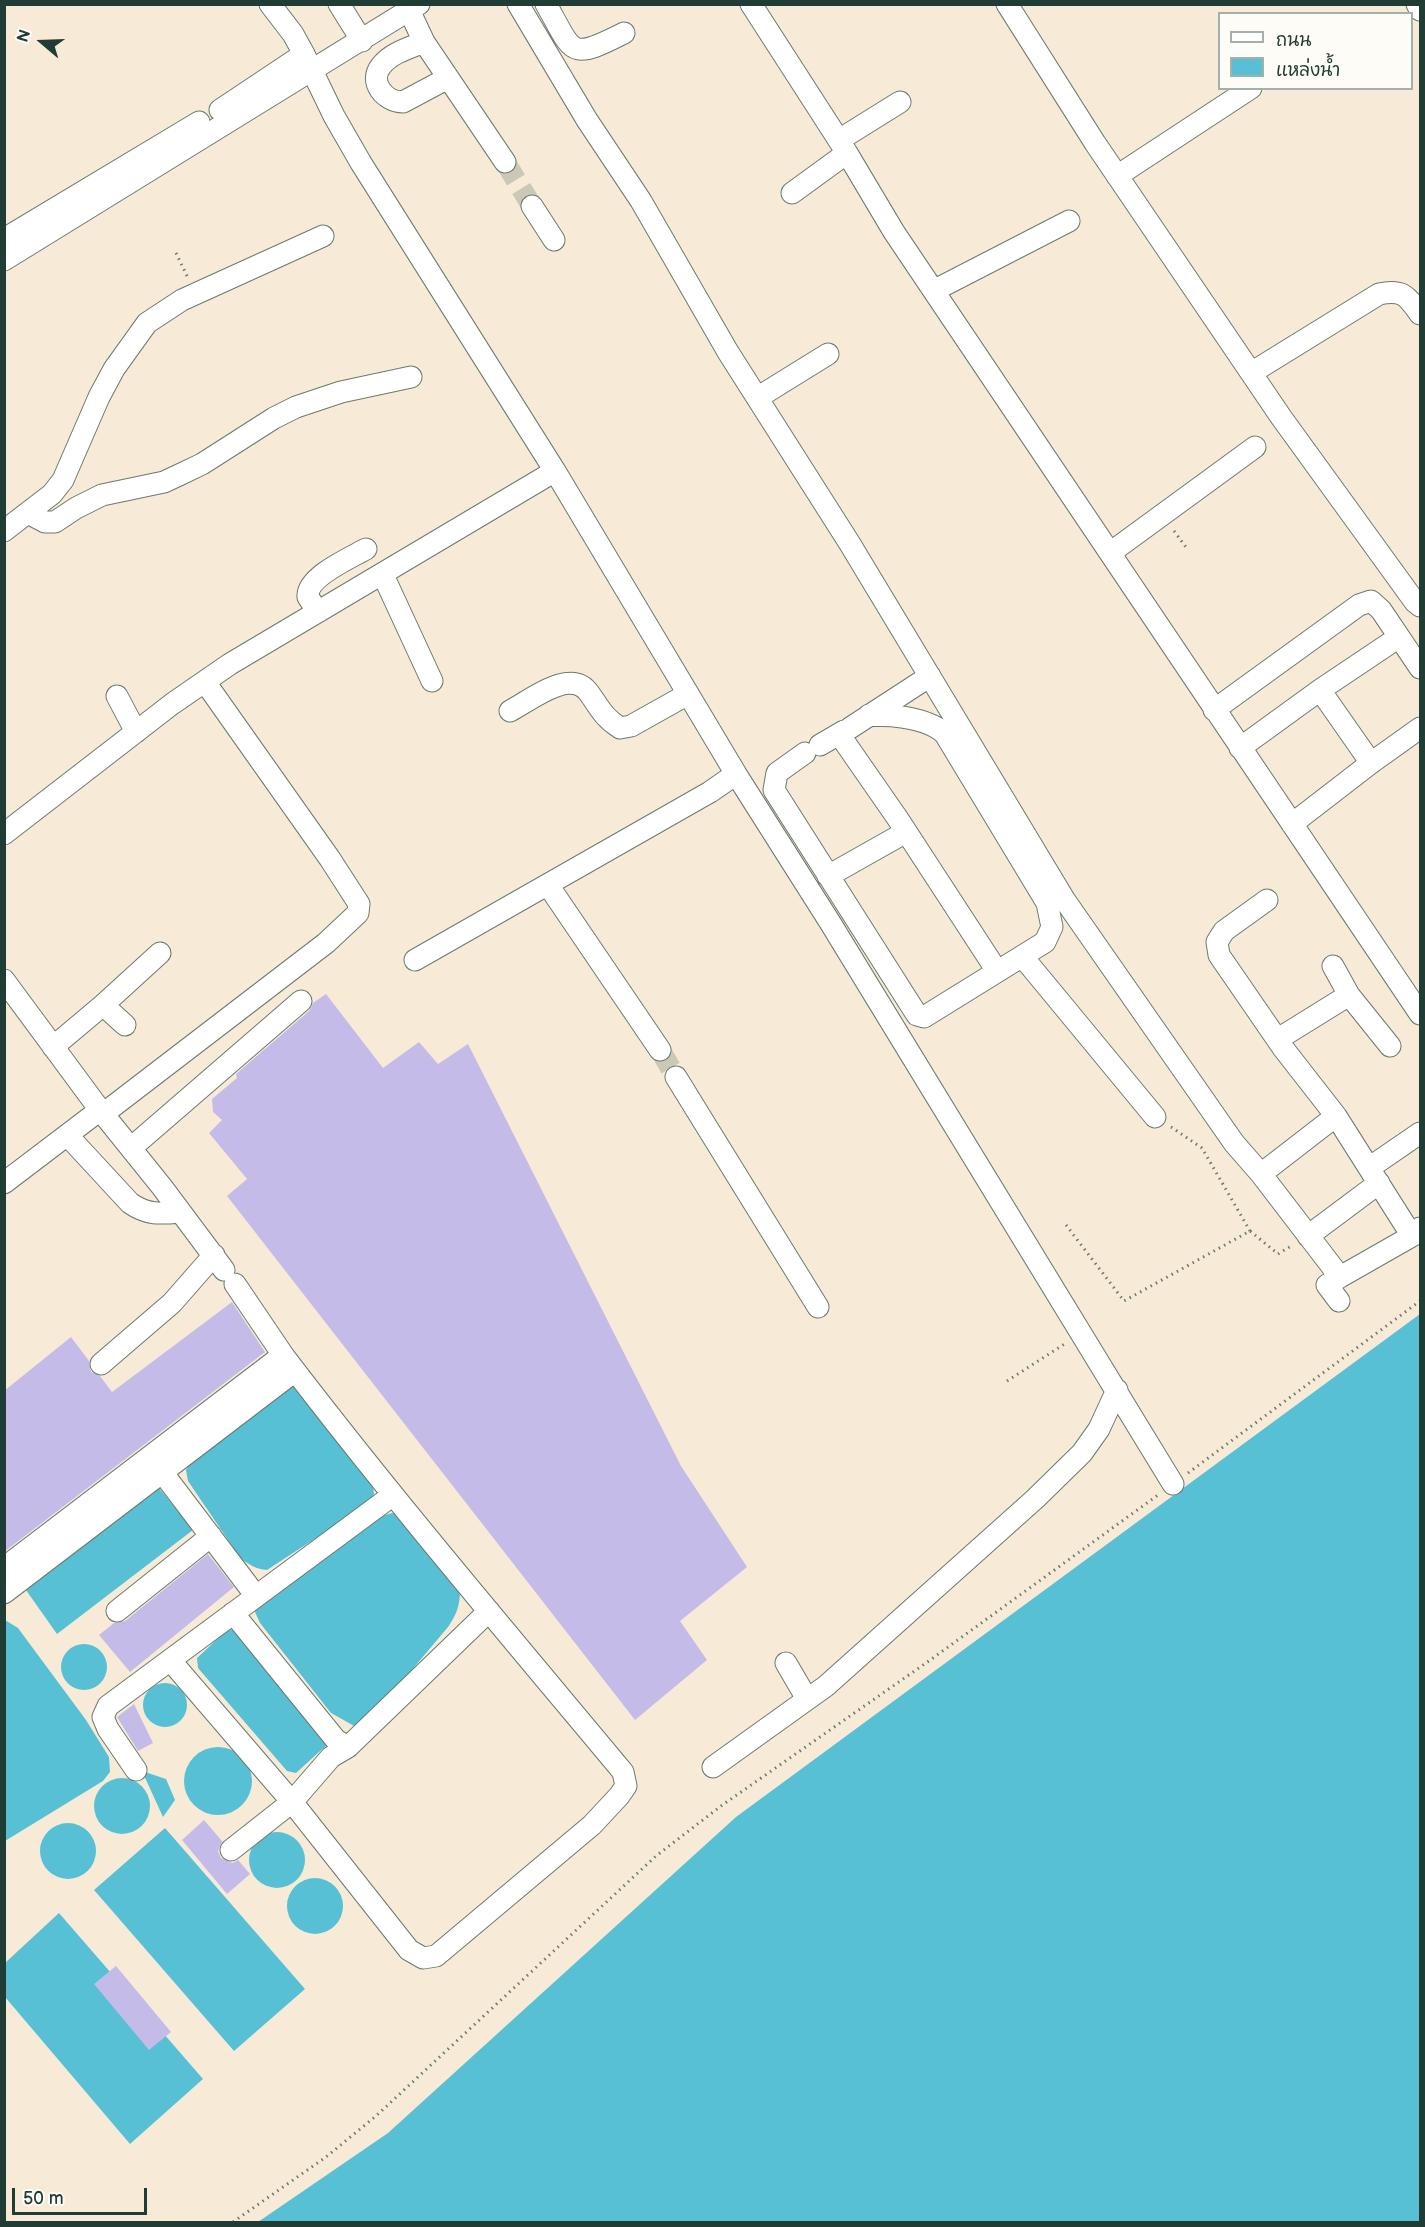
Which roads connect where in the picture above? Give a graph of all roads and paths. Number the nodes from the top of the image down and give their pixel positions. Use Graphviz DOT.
graph roads {
  1 [pos="270,4"];
  2 [pos="339,4"];
  3 [pos="518,4"];
  4 [pos="546,4"];
  5 [pos="751,4"];
  6 [pos="1007,4"];
  7 [pos="1417,4"];
  8 [pos="414,7"];
  9 [pos="1420,10"];
  10 [pos="624,33"];
  11 [pos="362,41"];
  12 [pos="424,42"];
  13 [pos="309,63"];
  14 [pos="448,78"];
  15 [pos="1248,90"];
  16 [pos="900,102"];
  17 [pos="220,110"];
  18 [pos="199,122"];
  19 [pos="843,146"];
  20 [pos="505,162"];
  21 [pos="1117,176"];
  22 [pos="792,193"];
  23 [pos="532,206"];
  24 [pos="1069,221"];
  25 [pos="323,236"];
  26 [pos="554,240"];
  27 [pos="5,253"];
  28 [pos="176,253"];
  29 [pos="935,290"];
  30 [pos="196,293"];
  31 [pos="1420,314"];
  32 [pos="828,354"];
  33 [pos="1251,373"];
  34 [pos="411,376"];
  35 [pos="757,398"];
  36 [pos="1256,447"];
  37 [pos="555,471"];
  38 [pos="28,513"];
  39 [pos="1162,515"];
  40 [pos="4,531"];
  41 [pos="366,549"];
  42 [pos="1188,550"];
  43 [pos="1110,553"];
  44 [pos="383,574"];
  45 [pos="1420,606"];
  46 [pos="318,612"];
  47 [pos="1399,637"];
  48 [pos="1420,668"];
  49 [pos="930,676"];
  50 [pos="432,681"];
  51 [pos="205,682"];
  52 [pos="1320,690"];
  53 [pos="688,694"];
  54 [pos="117,696"];
  55 [pos="1214,710"];
  56 [pos="510,711"];
  57 [pos="869,716"];
  58 [pos="1420,728"];
  59 [pos="844,731"];
  60 [pos="136,732"];
  61 [pos="1240,748"];
  62 [pos="1371,763"];
  63 [pos="736,774"];
  64 [pos="1292,824"];
  65 [pos="906,832"];
  66 [pos="4,834"];
  67 [pos="828,876"];
  68 [pos="548,885"];
  69 [pos="1267,900"];
  70 [pos="160,953"];
  71 [pos="1022,956"];
  72 [pos="415,960"];
  73 [pos="1333,966"];
  74 [pos="997,971"];
  75 [pos="4,980"];
  76 [pos="1349,995"];
  77 [pos="301,1001"];
  78 [pos="103,1005"];
  79 [pos="1420,1014"];
  80 [pos="125,1025"];
  81 [pos="1278,1039"];
  82 [pos="1390,1046"];
  83 [pos="53,1047"];
  84 [pos="660,1050"];
  85 [pos="676,1077"];
  86 [pos="101,1112"];
  87 [pos="1336,1116"];
  88 [pos="1155,1117"];
  89 [pos="1420,1133"];
  90 [pos="68,1136"];
  91 [pos="131,1148"];
  92 [pos="1261,1174"];
  93 [pos="1374,1176"];
  94 [pos="4,1184"];
  95 [pos="180,1212"];
  96 [pos="1066,1225"];
  97 [pos="1250,1231"];
  98 [pos="1416,1232"];
  99 [pos="1308,1236"];
  100 [pos="224,1270"];
  101 [pos="1340,1277"];
  102 [pos="1339,1301"];
  103 [pos="1420,1301"];
  104 [pos="819,1307"];
  105 [pos="1082,1333"];
  106 [pos="289,1363"];
  107 [pos="101,1364"];
  108 [pos="1007,1381"];
  109 [pos="1117,1390"];
  110 [pos="162,1472"];
  111 [pos="1170,1479"];
  112 [pos="393,1495"];
  113 [pos="211,1536"];
  114 [pos="4,1568"];
  115 [pos="4,1593"];
  116 [pos="256,1596"];
  117 [pos="117,1611"];
  118 [pos="489,1611"];
  119 [pos="233,1613"];
  120 [pos="170,1660"];
  121 [pos="786,1663"];
  122 [pos="807,1699"];
  123 [pos="348,1747"];
  124 [pos="713,1767"];
  125 [pos="136,1770"];
  126 [pos="292,1802"];
  127 [pos="231,1850"];
  128 [pos="233,2223"];
  1 -- 13 [label="street"];
  2 -- 11 [label="street"];
  3 -- 35 [label="street"];
  4 -- 10 [label="street"];
  5 -- 19 [label="street"];
  6 -- 21 [label="street"];
  7 -- 9 [label="street"];
  8 -- 11 [label="street"];
  8 -- 12 [label="street"];
  11 -- 13 [label="street"];
  12 -- 14 [label="street"];
  12 -- 14 [label="street"];
  13 -- 17 [label="street"];
  13 -- 27 [label="street"];
  13 -- 37 [label="street"];
  14 -- 20 [label="street"];
  15 -- 21 [label="street"];
  16 -- 19 [label="street"];
  18 -- 27 [label="street"];
  19 -- 22 [label="street"];
  19 -- 29 [label="street"];
  21 -- 33 [label="street"];
  23 -- 26 [label="street"];
  24 -- 29 [label="street"];
  25 -- 30 [label="street"];
  28 -- 30 [label="path"];
  29 -- 43 [label="street"];
  30 -- 38 [label="street"];
  31 -- 33 [label="street"];
  32 -- 35 [label="street"];
  33 -- 45 [label="street"];
  34 -- 38 [label="street"];
  35 -- 49 [label="street"];
  36 -- 39 [label="street"];
  37 -- 44 [label="street"];
  37 -- 53 [label="street"];
  38 -- 40 [label="street"];
  39 -- 42 [label="path"];
  39 -- 43 [label="street"];
  41 -- 46 [label="street"];
  43 -- 55 [label="street"];
  44 -- 46 [label="street"];
  44 -- 50 [label="street"];
  46 -- 51 [label="street"];
  47 -- 48 [label="street"];
  47 -- 52 [label="street"];
  47 -- 55 [label="street"];
  49 -- 57 [label="street"];
  49 -- 92 [label="street"];
  51 -- 60 [label="street"];
  51 -- 86 [label="street"];
  52 -- 61 [label="street"];
  52 -- 62 [label="street"];
  53 -- 56 [label="street"];
  53 -- 63 [label="street"];
  54 -- 60 [label="street"];
  55 -- 61 [label="street"];
  57 -- 59 [label="street"];
  57 -- 71 [label="street"];
  58 -- 62 [label="street"];
  59 -- 65 [label="street"];
  59 -- 67 [label="street"];
  60 -- 66 [label="street"];
  61 -- 64 [label="street"];
  62 -- 64 [label="street"];
  63 -- 68 [label="street"];
  63 -- 105 [label="street"];
  64 -- 79 [label="street"];
  65 -- 67 [label="street"];
  65 -- 74 [label="street"];
  67 -- 74 [label="street"];
  68 -- 72 [label="street"];
  68 -- 84 [label="street"];
  69 -- 81 [label="street"];
  70 -- 78 [label="street"];
  71 -- 74 [label="street"];
  71 -- 88 [label="street"];
  73 -- 76 [label="street"];
  75 -- 83 [label="street"];
  76 -- 81 [label="street"];
  76 -- 82 [label="street"];
  77 -- 91 [label="street"];
  78 -- 80 [label="street"];
  78 -- 83 [label="street"];
  81 -- 87 [label="street"];
  83 -- 86 [label="street"];
  85 -- 104 [label="street"];
  86 -- 90 [label="street"];
  86 -- 91 [label="street"];
  87 -- 92 [label="street"];
  87 -- 93 [label="street"];
  88 -- 97 [label="path"];
  89 -- 93 [label="street"];
  90 -- 94 [label="street"];
  90 -- 95 [label="street"];
  91 -- 95 [label="street"];
  92 -- 99 [label="street"];
  93 -- 98 [label="street"];
  93 -- 99 [label="street"];
  95 -- 100 [label="street"];
  96 -- 97 [label="path"];
  97 -- 99 [label="path"];
  98 -- 101 [label="street"];
  99 -- 101 [label="street"];
  100 -- 106 [label="street"];
  100 -- 107 [label="street"];
  101 -- 102 [label="street"];
  103 -- 111 [label="path"];
  105 -- 108 [label="path"];
  105 -- 109 [label="street"];
  106 -- 110 [label="street"];
  106 -- 112 [label="street"];
  106 -- 114 [label="street"];
  109 -- 111 [label="street"];
  109 -- 122 [label="street"];
  110 -- 113 [label="street"];
  110 -- 115 [label="street"];
  111 -- 128 [label="path"];
  112 -- 116 [label="street"];
  112 -- 118 [label="street"];
  113 -- 116 [label="street"];
  113 -- 117 [label="street"];
  116 -- 119 [label="street"];
  118 -- 123 [label="street"];
  118 -- 126 [label="street"];
  119 -- 120 [label="street"];
  119 -- 123 [label="street"];
  120 -- 125 [label="street"];
  120 -- 126 [label="street"];
  121 -- 122 [label="street"];
  122 -- 124 [label="street"];
  123 -- 126 [label="street"];
  126 -- 127 [label="street"];
}
